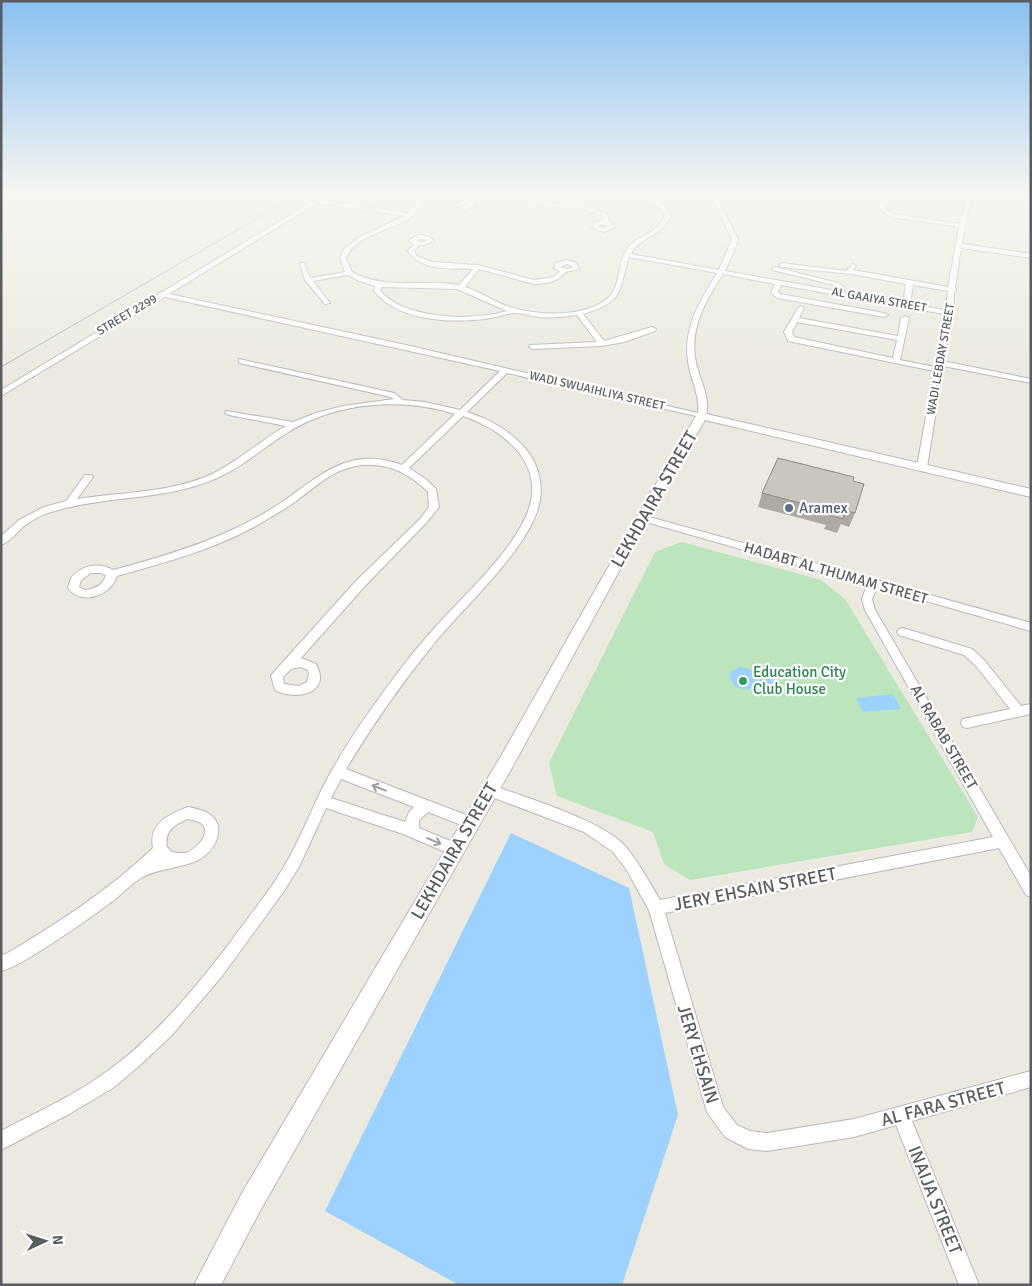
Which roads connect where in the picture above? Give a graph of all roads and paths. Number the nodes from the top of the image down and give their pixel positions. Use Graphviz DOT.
graph roads {
  1 [pos="231,252"];
  2 [pos="347,252"];
  3 [pos="412,252"];
  4 [pos="629,252"];
  5 [pos="729,252"];
  6 [pos="959,252"];
  7 [pos="1003,252"];
  8 [pos="1031,256"];
  9 [pos="802,260"];
  10 [pos="302,264"];
  11 [pos="782,265"];
  12 [pos="854,265"];
  13 [pos="478,267"];
  14 [pos="722,268"];
  15 [pos="775,269"];
  16 [pos="564,271"];
  17 [pos="851,272"];
  18 [pos="349,273"];
  19 [pos="761,278"];
  20 [pos="308,280"];
  21 [pos="779,282"];
  22 [pos="910,282"];
  23 [pos="379,285"];
  24 [pos="460,288"];
  25 [pos="953,290"];
  26 [pos="840,293"];
  27 [pos="161,294"];
  28 [pos="327,303"];
  29 [pos="906,305"];
  30 [pos="801,308"];
  31 [pos="514,311"];
  32 [pos="578,312"];
  33 [pos="949,313"];
  34 [pos="884,315"];
  35 [pos="905,318"];
  36 [pos="795,319"];
  37 [pos="652,329"];
  38 [pos="901,339"];
  39 [pos="602,344"];
  40 [pos="533,347"];
  41 [pos="242,361"];
  42 [pos="896,362"];
  43 [pos="939,367"];
  44 [pos="506,370"];
  45 [pos="1031,381"];
  46 [pos="1,394"];
  47 [pos="400,401"];
  48 [pos="460,412"];
  49 [pos="229,413"];
  50 [pos="702,416"];
  51 [pos="295,425"];
  52 [pos="922,466"];
  53 [pos="404,468"];
  54 [pos="88,477"];
  55 [pos="1031,493"];
  56 [pos="70,502"];
  57 [pos="642,518"];
  58 [pos="1,542"];
  59 [pos="112,574"];
  60 [pos="874,583"];
  61 [pos="1031,627"];
  62 [pos="903,632"];
  63 [pos="306,644"];
  64 [pos="307,664"];
  65 [pos="287,666"];
  66 [pos="1025,710"];
  67 [pos="967,723"];
  68 [pos="338,772"];
  69 [pos="489,790"];
  70 [pos="323,801"];
  71 [pos="427,806"];
  72 [pos="469,822"];
  73 [pos="413,832"];
  74 [pos="1003,841"];
  75 [pos="455,850"];
  76 [pos="160,851"];
  77 [pos="175,860"];
  78 [pos="138,873"];
  79 [pos="1031,890"];
  80 [pos="656,908"];
  81 [pos="1,963"];
  82 [pos="1031,1079"];
  83 [pos="901,1116"];
  84 [pos="854,1128"];
  85 [pos="1,1141"];
  86 [pos="207,1285"];
  87 [pos="969,1285"];
  1 -- 27 [label="street, STREET 2299"];
  2 -- 18 [label="street"];
  3 -- 13 [label="street"];
  4 -- 14 [label="street, AL GAAIYA STREET"];
  4 -- 32 [label="street"];
  5 -- 14 [label="street"];
  6 -- 25 [label="street, WADI LEBDAY STREET"];
  7 -- 8 [label="street"];
  9 -- 11 [label="street"];
  10 -- 20 [label="street"];
  11 -- 15 [label="street"];
  11 -- 17 [label="street"];
  12 -- 17 [label="street"];
  13 -- 16 [label="street"];
  13 -- 24 [label="street"];
  14 -- 19 [label="street, AL GAAIYA STREET"];
  14 -- 50 [label="street"];
  15 -- 19 [label="street"];
  15 -- 26 [label="street"];
  17 -- 22 [label="street"];
  18 -- 20 [label="street"];
  18 -- 23 [label="street"];
  19 -- 21 [label="street, AL GAAIYA STREET"];
  20 -- 28 [label="street"];
  21 -- 26 [label="street, AL GAAIYA STREET"];
  21 -- 34 [label="street"];
  22 -- 25 [label="street"];
  22 -- 29 [label="street"];
  23 -- 24 [label="street"];
  23 -- 31 [label="street"];
  24 -- 31 [label="street"];
  25 -- 33 [label="street, WADI LEBDAY STREET"];
  26 -- 29 [label="street, AL GAAIYA STREET"];
  27 -- 44 [label="street, WADI SWUAIHLIYA STREET"];
  27 -- 46 [label="street, STREET 2299"];
  29 -- 33 [label="street, AL GAAIYA STREET"];
  30 -- 36 [label="street"];
  31 -- 32 [label="street"];
  32 -- 39 [label="street"];
  33 -- 43 [label="street, WADI LEBDAY STREET"];
  35 -- 38 [label="street"];
  36 -- 38 [label="street"];
  36 -- 42 [label="street"];
  37 -- 39 [label="street"];
  38 -- 42 [label="street"];
  39 -- 40 [label="street"];
  41 -- 47 [label="street"];
  42 -- 43 [label="street"];
  43 -- 45 [label="street"];
  43 -- 52 [label="street, WADI LEBDAY STREET"];
  44 -- 48 [label="street"];
  44 -- 50 [label="street, WADI SWUAIHLIYA STREET"];
  47 -- 48 [label="street"];
  47 -- 51 [label="street"];
  48 -- 53 [label="street"];
  48 -- 68 [label="street"];
  49 -- 51 [label="street"];
  50 -- 52 [label="street, WADI SWUAIHLIYA STREET"];
  50 -- 57 [label="street, LEKHDAIRA STREET"];
  51 -- 56 [label="street"];
  52 -- 55 [label="street, WADI SWUAIHLIYA STREET"];
  53 -- 59 [label="street"];
  53 -- 63 [label="street"];
  54 -- 56 [label="street"];
  56 -- 58 [label="street"];
  57 -- 60 [label="street, HADABT AL THUMAM STREET"];
  57 -- 69 [label="street, LEKHDAIRA STREET"];
  60 -- 61 [label="street, HADABT AL THUMAM STREET"];
  60 -- 74 [label="street, AL RABAB STREET"];
  62 -- 66 [label="street"];
  63 -- 64 [label="street"];
  63 -- 65 [label="street"];
  64 -- 65 [label="street"];
  64 -- 65 [label="street"];
  66 -- 67 [label="street"];
  68 -- 70 [label="street"];
  71 -- 68 [label="street, one-way"];
  69 -- 72 [label="street, LEKHDAIRA STREET"];
  69 -- 80 [label="street, JERY EHSAIN STREET"];
  70 -- 73 [label="street"];
  70 -- 85 [label="street"];
  71 -- 72 [label="street"];
  71 -- 73 [label="street"];
  72 -- 75 [label="street, LEKHDAIRA STREET"];
  73 -- 75 [label="street, one-way"];
  74 -- 79 [label="street, AL RABAB STREET"];
  74 -- 80 [label="street, JERY EHSAIN STREET"];
  75 -- 86 [label="street, LEKHDAIRA STREET"];
  76 -- 77 [label="street"];
  76 -- 77 [label="street"];
  76 -- 78 [label="street"];
  77 -- 78 [label="street"];
  78 -- 81 [label="street"];
  80 -- 84 [label="street, JERY EHSAIN"];
  82 -- 83 [label="street, AL FARA STREET"];
  83 -- 84 [label="street, AL FARA STREET"];
  83 -- 87 [label="street, INAIJA STREET"];
}
